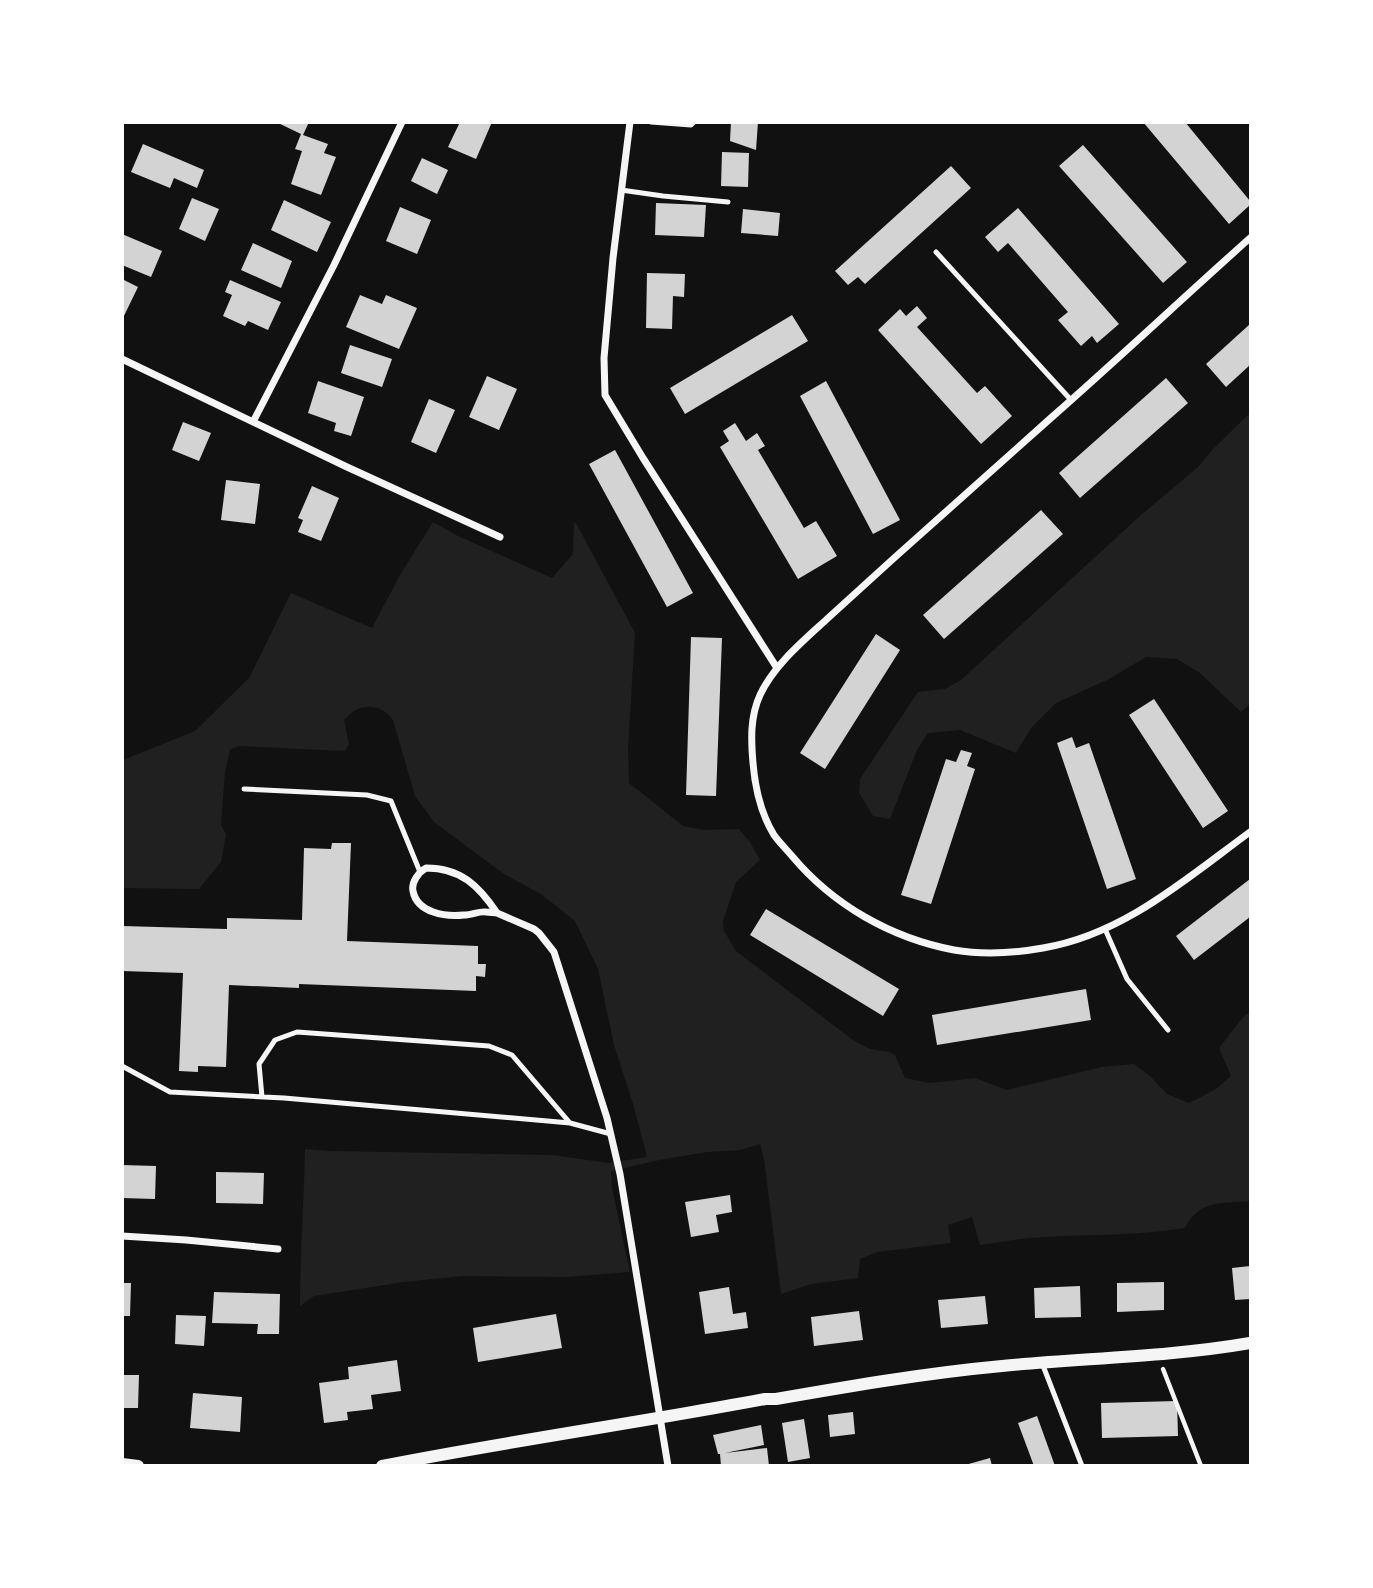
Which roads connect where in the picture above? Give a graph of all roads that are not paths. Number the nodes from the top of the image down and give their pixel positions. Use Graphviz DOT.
graph roads {
  1 [pos="402,122"];
  2 [pos="630,122"];
  3 [pos="651,122"];
  4 [pos="694,122"];
  5 [pos="621,190"];
  6 [pos="728,202"];
  7 [pos="1251,238"];
  8 [pos="936,252"];
  9 [pos="122,359"];
  10 [pos="1071,400"];
  11 [pos="253,422"];
  12 [pos="500,537"];
  13 [pos="777,668"];
  14 [pos="244,789"];
  15 [pos="1251,832"];
  16 [pos="420,872"];
  17 [pos="497,914"];
  18 [pos="1105,929"];
  19 [pos="1168,1030"];
  20 [pos="122,1066"];
  21 [pos="262,1097"];
  22 [pos="570,1123"];
  23 [pos="611,1134"];
  24 [pos="122,1236"];
  25 [pos="278,1249"];
  26 [pos="1251,1343"];
  27 [pos="1042,1363"];
  28 [pos="661,1418"];
  29 [pos="413,1463"];
  30 [pos="122,1464"];
  31 [pos="138,1465"];
  32 [pos="382,1465"];
  33 [pos="668,1465"];
  34 [pos="1082,1465"];
  1 -- 11 [label="street"];
  2 -- 5 [label="street"];
  3 -- 4 [label="lane"];
  5 -- 6 [label="lane"];
  5 -- 13 [label="street"];
  7 -- 10 [label="street"];
  8 -- 10 [label="lane"];
  9 -- 11 [label="street"];
  10 -- 13 [label="street"];
  11 -- 12 [label="street"];
  13 -- 18 [label="street"];
  14 -- 16 [label="lane"];
  15 -- 18 [label="street"];
  16 -- 17 [label="street"];
  16 -- 17 [label="street"];
  17 -- 23 [label="street"];
  18 -- 19 [label="lane"];
  20 -- 21 [label="lane"];
  21 -- 22 [label="lane"];
  21 -- 22 [label="lane"];
  22 -- 23 [label="lane"];
  23 -- 28 [label="street"];
  24 -- 25 [label="street"];
  26 -- 27 [label="street"];
  27 -- 28 [label="street"];
  27 -- 34 [label="lane"];
  28 -- 29 [label="street"];
  28 -- 33 [label="street"];
  29 -- 32 [label="street"];
  30 -- 31 [label="street"];
}
